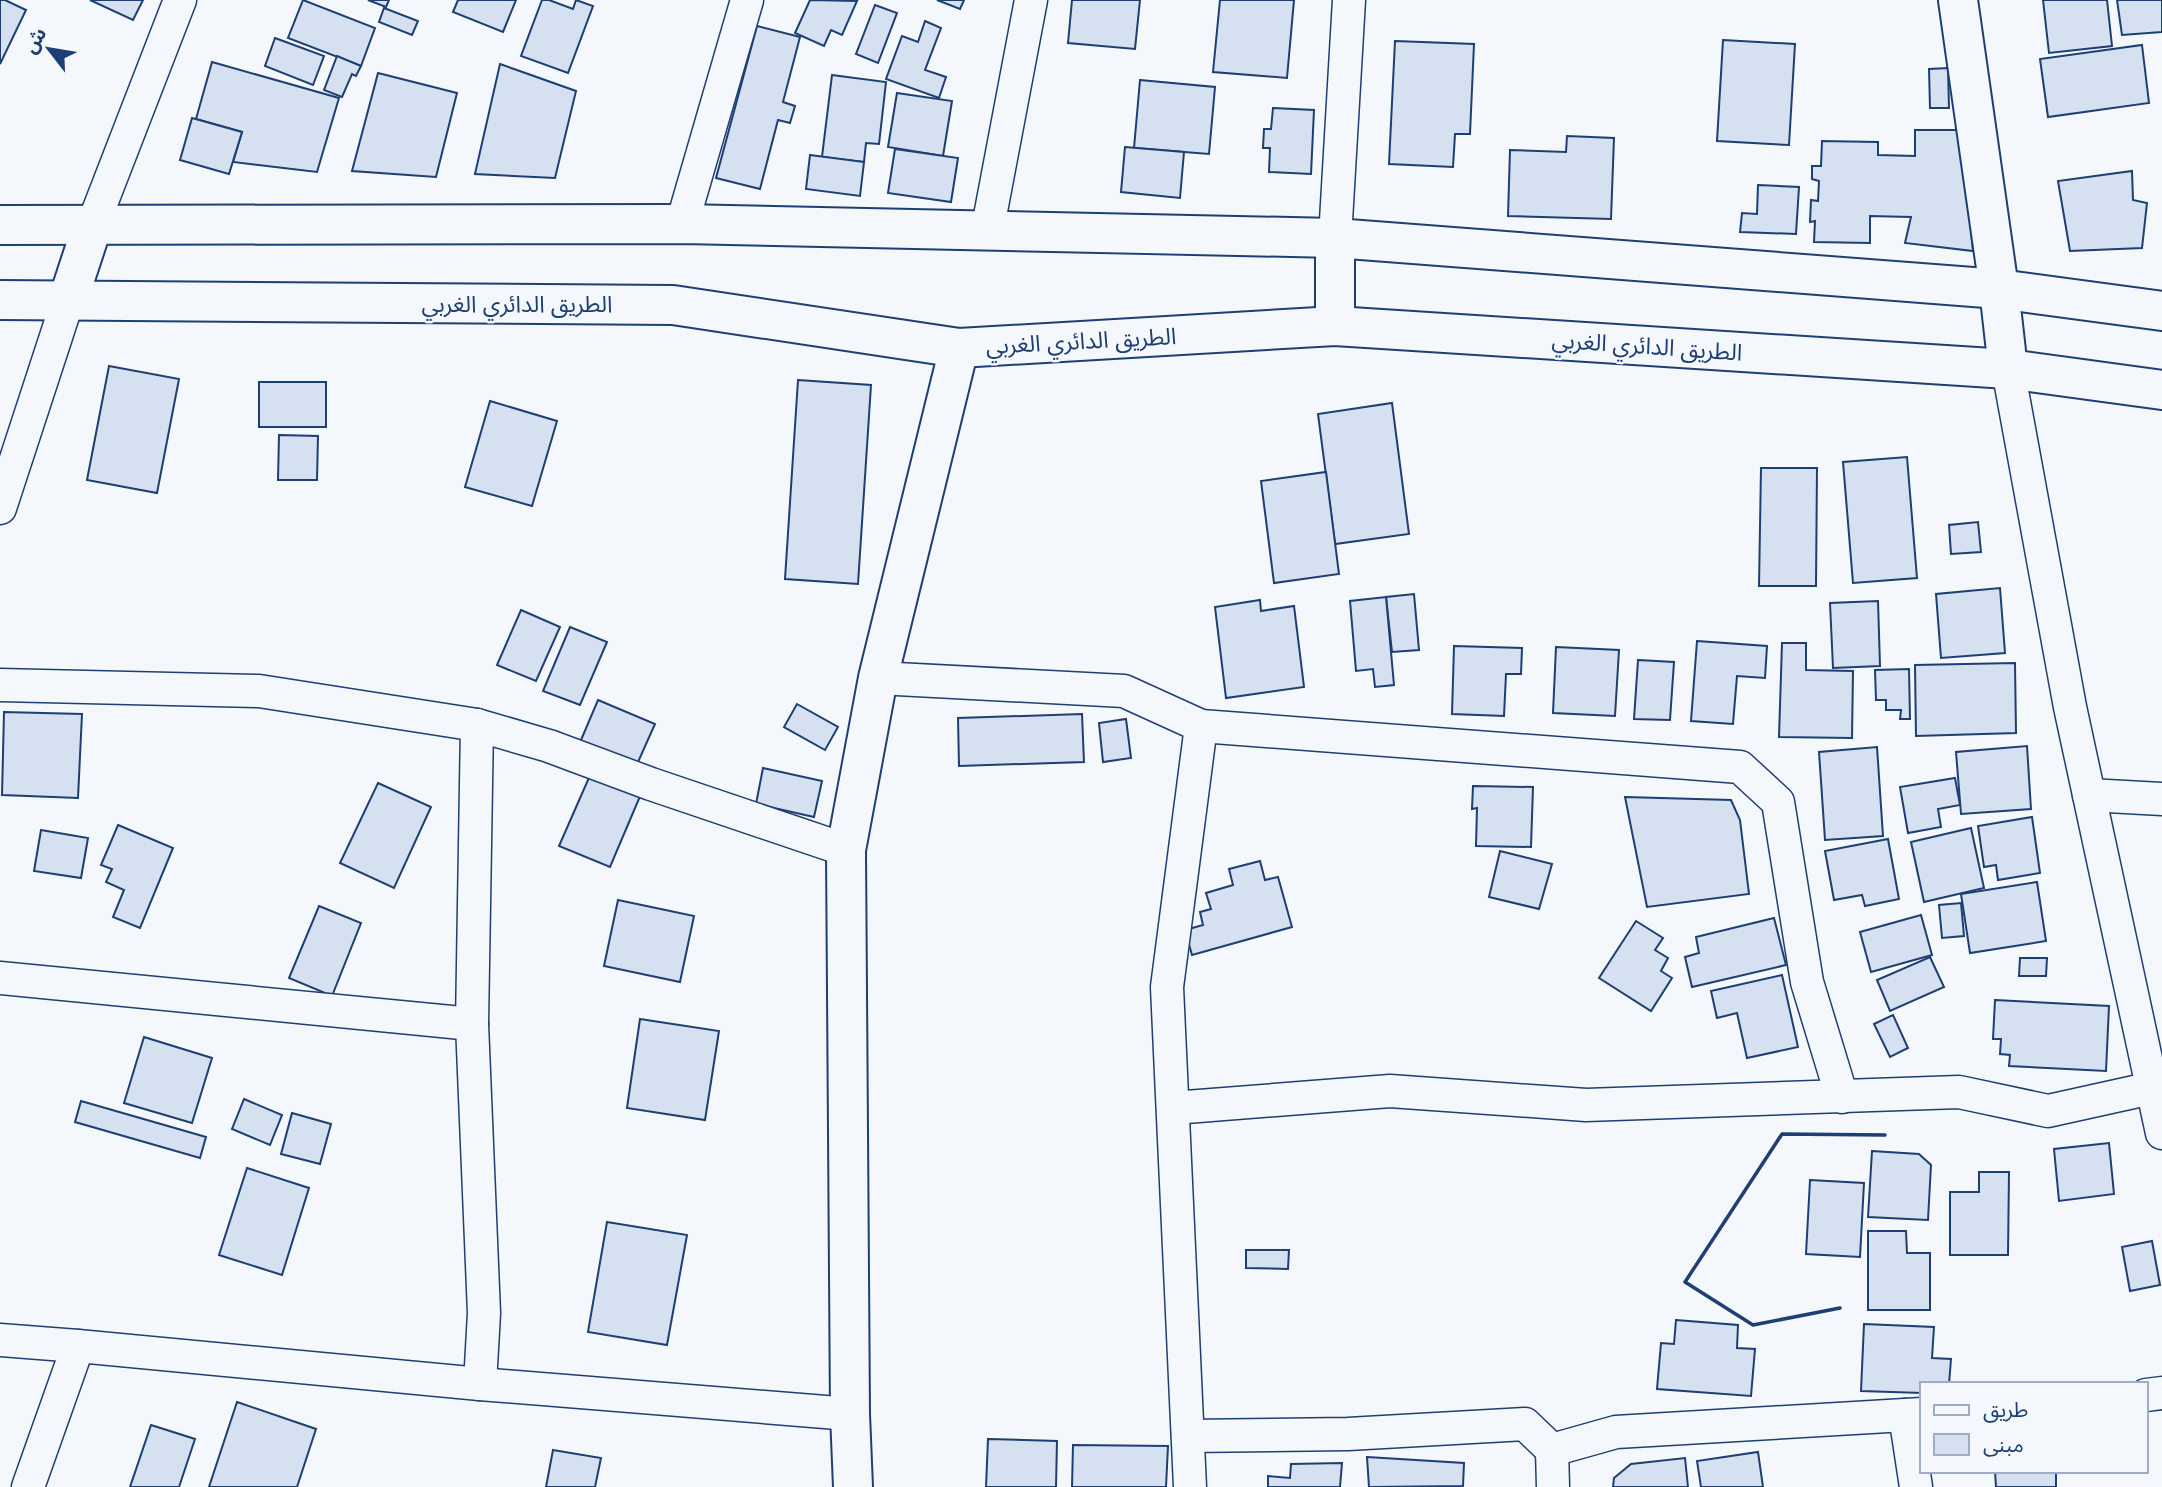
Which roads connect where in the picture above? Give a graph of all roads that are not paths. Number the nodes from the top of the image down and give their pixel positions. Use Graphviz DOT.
graph roads {
  1 [pos="180,0"];
  2 [pos="747,0"];
  3 [pos="1031,0"];
  4 [pos="1349,0"];
  5 [pos="1958,0"];
  6 [pos="682,224"];
  7 [pos="0,225"];
  8 [pos="92,227"];
  9 [pos="987,232"];
  10 [pos="1335,238"];
  11 [pos="1999,289"];
  12 [pos="0,300"];
  13 [pos="68,300"];
  14 [pos="2162,311"];
  15 [pos="1335,326"];
  16 [pos="959,348"];
  17 [pos="2008,369"];
  18 [pos="2162,390"];
  19 [pos="0,508"];
  20 [pos="878,678"];
  21 [pos="0,685"];
  22 [pos="477,725"];
  23 [pos="1201,726"];
  24 [pos="2089,795"];
  25 [pos="2162,799"];
  26 [pos="846,850"];
  27 [pos="0,978"];
  28 [pos="472,1024"];
  29 [pos="2152,1088"];
  30 [pos="1842,1097"];
  31 [pos="1173,1108"];
  32 [pos="2162,1133"];
  33 [pos="0,1340"];
  34 [pos="78,1346"];
  35 [pos="480,1384"];
  36 [pos="850,1414"];
  37 [pos="1914,1415"];
  38 [pos="1188,1436"];
  39 [pos="1552,1450"];
  40 [pos="28,1487"];
  41 [pos="853,1487"];
  42 [pos="1191,1487"];
  43 [pos="1553,1487"];
  44 [pos="1916,1487"];
  1 -- 8 [label="street"];
  2 -- 6 [label="street"];
  3 -- 9 [label="street"];
  4 -- 10 [label="street"];
  5 -- 11 [label="main road"];
  6 -- 8 [label="main road"];
  6 -- 9 [label="main road"];
  7 -- 8 [label="main road"];
  8 -- 13 [label="main road"];
  9 -- 10 [label="main road"];
  10 -- 11 [label="main road"];
  10 -- 15 [label="main road"];
  11 -- 14 [label="main road"];
  11 -- 17 [label="main road"];
  12 -- 13 [label="main road, الطريق الدائري الغربي"];
  13 -- 16 [label="main road, الطريق الدائري الغربي"];
  13 -- 19 [label="street"];
  15 -- 16 [label="main road, الطريق الدائري الغربي"];
  15 -- 17 [label="main road, الطريق الدائري الغربي"];
  16 -- 20 [label="main road"];
  17 -- 18 [label="main road, الطريق الدائري الغربي"];
  17 -- 24 [label="street"];
  20 -- 23 [label="street"];
  20 -- 26 [label="main road"];
  21 -- 22 [label="street"];
  22 -- 26 [label="street"];
  22 -- 28 [label="street"];
  23 -- 30 [label="street"];
  23 -- 31 [label="street"];
  24 -- 25 [label="street"];
  24 -- 29 [label="street"];
  26 -- 36 [label="main road"];
  27 -- 28 [label="street"];
  28 -- 35 [label="street"];
  29 -- 30 [label="street"];
  29 -- 32 [label="street"];
  30 -- 31 [label="street"];
  31 -- 38 [label="street"];
  33 -- 34 [label="street"];
  34 -- 35 [label="street"];
  34 -- 40 [label="street"];
  35 -- 36 [label="street"];
  36 -- 41 [label="main road"];
  37 -- 39 [label="street"];
  37 -- 44 [label="street"];
  38 -- 39 [label="street"];
  38 -- 42 [label="street"];
  39 -- 43 [label="street"];
}
